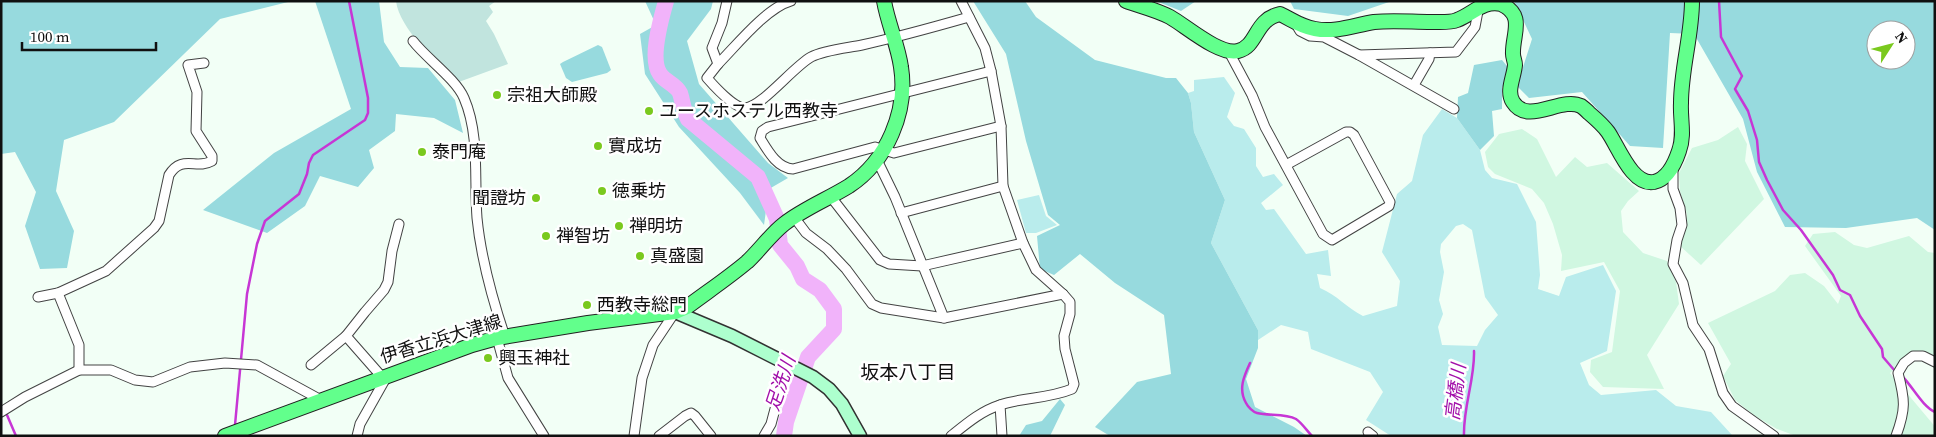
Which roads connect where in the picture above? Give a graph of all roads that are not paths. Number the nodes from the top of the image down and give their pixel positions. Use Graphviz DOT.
graph roads {
  1 [pos="727,1"];
  2 [pos="791,1"];
  3 [pos="884,1"];
  4 [pos="961,1"];
  5 [pos="1126,1"];
  6 [pos="1692,1"];
  7 [pos="1479,6"];
  8 [pos="969,17"];
  9 [pos="1295,23"];
  10 [pos="894,38"];
  11 [pos="413,41"];
  12 [pos="1229,52"];
  13 [pos="1430,53"];
  14 [pos="1359,55"];
  15 [pos="204,63"];
  16 [pos="718,64"];
  17 [pos="992,71"];
  18 [pos="1414,85"];
  19 [pos="902,94"];
  20 [pos="1454,109"];
  21 [pos="1001,126"];
  22 [pos="881,155"];
  23 [pos="1286,165"];
  24 [pos="1672,167"];
  25 [pos="1003,186"];
  26 [pos="831,197"];
  27 [pos="901,213"];
  28 [pos="789,220"];
  29 [pos="399,224"];
  30 [pos="1023,243"];
  31 [pos="922,266"];
  32 [pos="58,292"];
  33 [pos="1063,294"];
  34 [pos="38,297"];
  35 [pos="675,312"];
  36 [pos="944,318"];
  37 [pos="346,336"];
  38 [pos="501,337"];
  39 [pos="1935,362"];
  40 [pos="311,365"];
  41 [pos="792,366"];
  42 [pos="79,370"];
  43 [pos="385,376"];
  44 [pos="321,400"];
  45 [pos="1000,405"];
  46 [pos="1,412"];
  47 [pos="239,433"];
  48 [pos="954,435"];
  49 [pos="357,436"];
  50 [pos="544,436"];
  51 [pos="634,436"];
  52 [pos="659,436"];
  53 [pos="711,436"];
  54 [pos="764,436"];
  55 [pos="860,436"];
  56 [pos="1002,436"];
  57 [pos="1774,436"];
  58 [pos="1896,436"];
  1 -- 16 [label="street"];
  2 -- 16 [label="street"];
  3 -- 10 [label="main road, 伊香立浜大津線"];
  4 -- 8 [label="street"];
  5 -- 12 [label="main road"];
  6 -- 24 [label="main road"];
  7 -- 9 [label="main road"];
  7 -- 13 [label="street"];
  7 -- 24 [label="main road"];
  8 -- 10 [label="street"];
  8 -- 17 [label="street"];
  9 -- 12 [label="main road"];
  9 -- 14 [label="street"];
  10 -- 16 [label="street"];
  10 -- 19 [label="main road, 伊香立浜大津線"];
  11 -- 38 [label="street"];
  12 -- 23 [label="street"];
  13 -- 14 [label="street"];
  13 -- 18 [label="street"];
  14 -- 18 [label="street"];
  15 -- 32 [label="street"];
  17 -- 19 [label="street"];
  17 -- 21 [label="street"];
  18 -- 20 [label="street"];
  19 -- 22 [label="main road, 伊香立浜大津線"];
  19 -- 22 [label="street"];
  21 -- 22 [label="street"];
  21 -- 25 [label="street"];
  22 -- 26 [label="main road, 伊香立浜大津線"];
  22 -- 27 [label="street"];
  23 -- 23 [label="street"];
  24 -- 57 [label="street"];
  25 -- 27 [label="street"];
  25 -- 30 [label="street"];
  26 -- 28 [label="main road, 伊香立浜大津線"];
  26 -- 31 [label="street"];
  27 -- 31 [label="street"];
  28 -- 35 [label="main road, 伊香立浜大津線"];
  28 -- 36 [label="street"];
  29 -- 37 [label="street"];
  30 -- 31 [label="street"];
  30 -- 33 [label="street"];
  31 -- 36 [label="street"];
  32 -- 34 [label="street"];
  32 -- 42 [label="street"];
  33 -- 36 [label="street"];
  33 -- 45 [label="street"];
  35 -- 38 [label="main road, 伊香立浜大津線"];
  35 -- 41 [label="street"];
  35 -- 51 [label="street"];
  37 -- 40 [label="street"];
  37 -- 43 [label="street"];
  38 -- 43 [label="main road, 伊香立浜大津線"];
  38 -- 50 [label="street"];
  39 -- 58 [label="street"];
  41 -- 54 [label="street"];
  41 -- 55 [label="street"];
  42 -- 44 [label="street"];
  42 -- 46 [label="street"];
  43 -- 44 [label="main road, 伊香立浜大津線"];
  43 -- 49 [label="street"];
  44 -- 47 [label="main road, 伊香立浜大津線"];
  45 -- 48 [label="street"];
  45 -- 56 [label="street"];
  52 -- 53 [label="street"];
}
